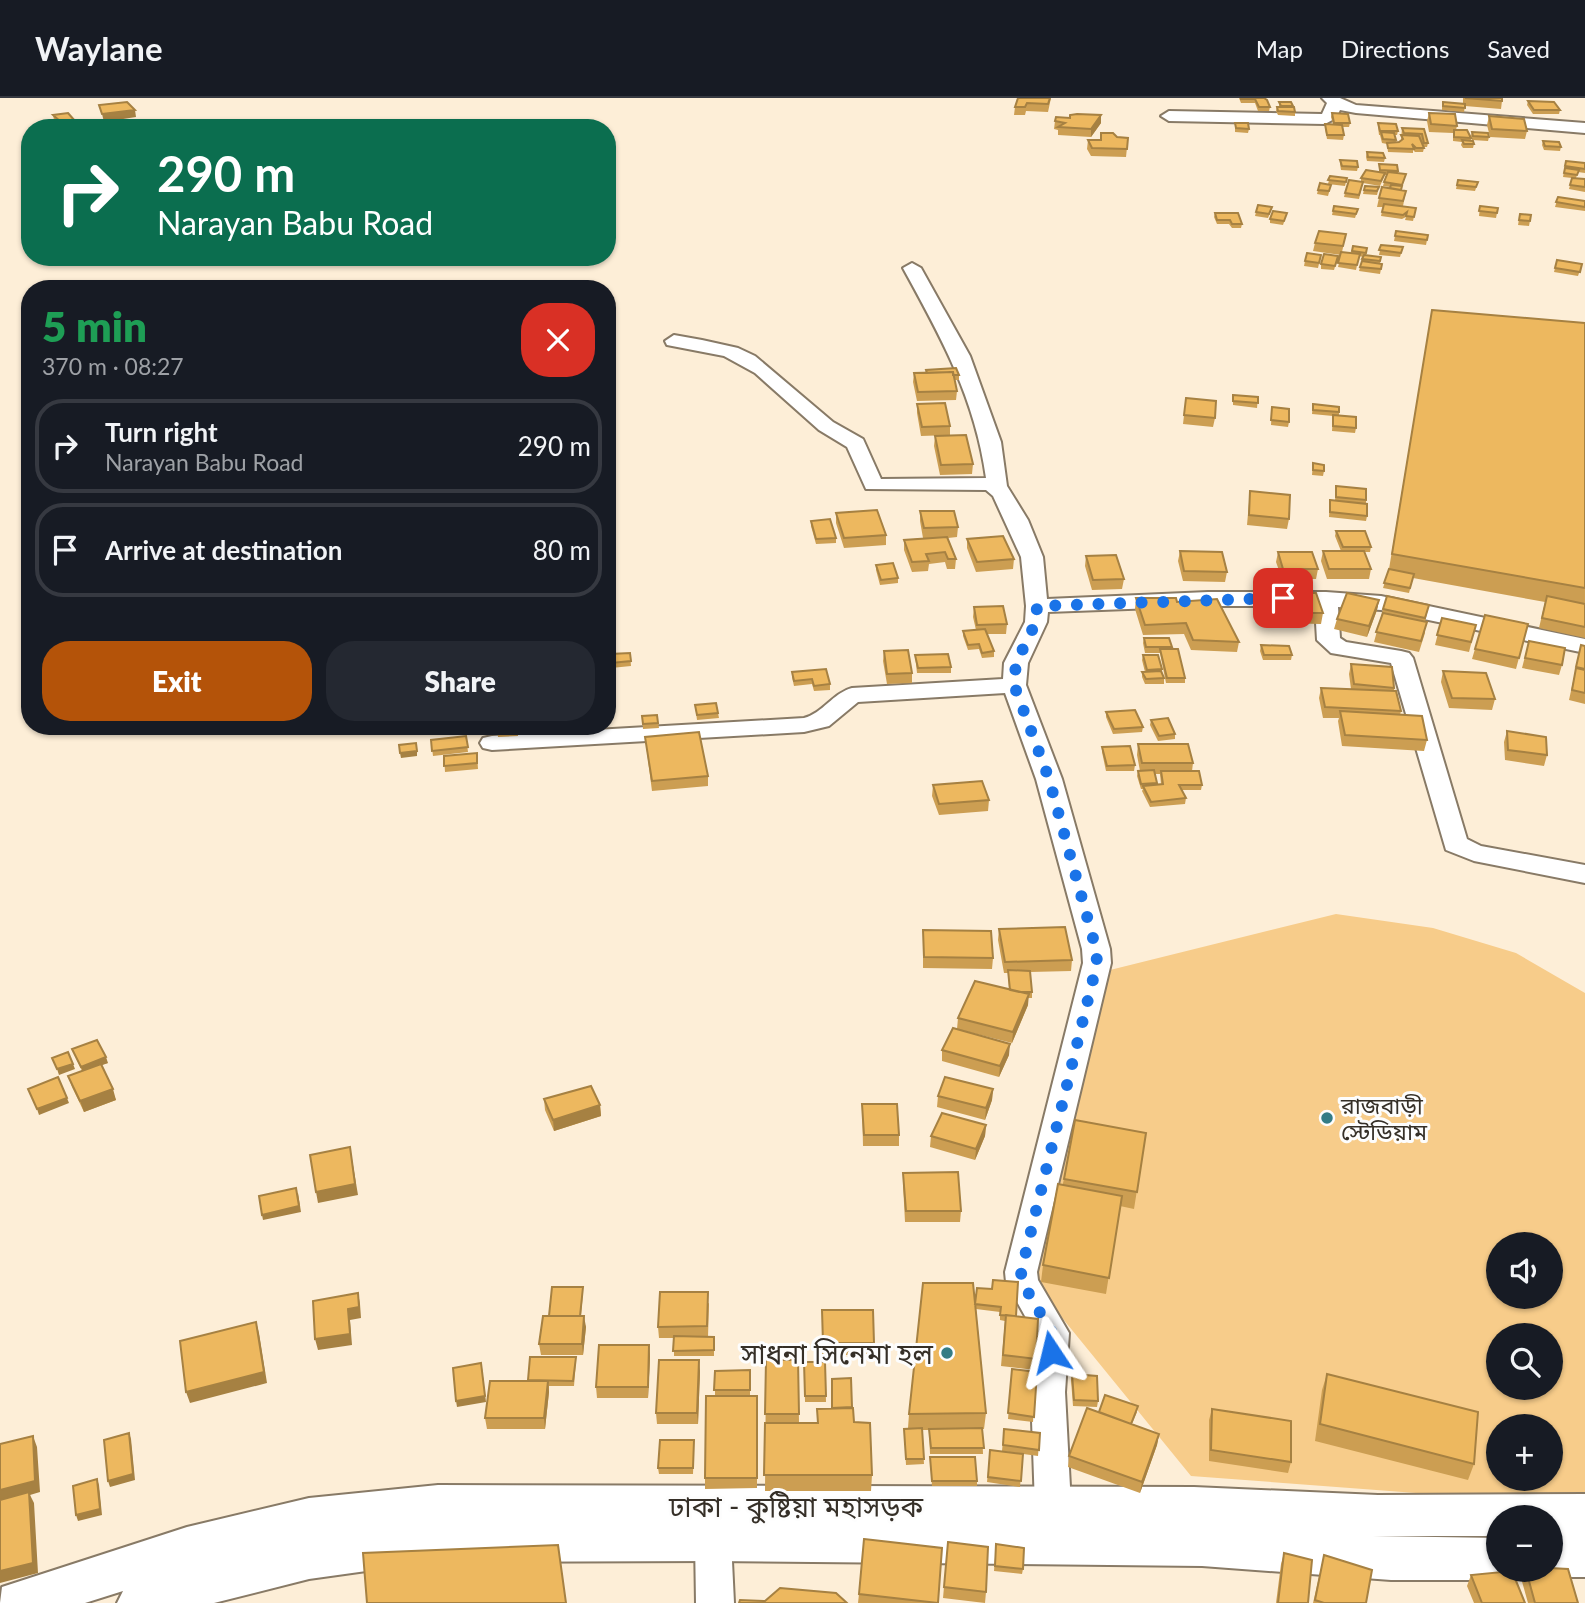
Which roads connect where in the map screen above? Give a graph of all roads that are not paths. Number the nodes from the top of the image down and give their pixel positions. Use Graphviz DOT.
graph roads {
  1 [pos="1332,100"];
  2 [pos="1169,116"];
  3 [pos="1585,128"];
  4 [pos="912,268"];
  5 [pos="674,341"];
  6 [pos="997,487"];
  7 [pos="1326,599"];
  8 [pos="1037,606"];
  9 [pos="1585,646"];
  10 [pos="1014,685"];
  11 [pos="492,743"];
  12 [pos="1585,874"];
  13 [pos="1054,1506"];
  14 [pos="1585,1515"];
  15 [pos="713,1540"];
  16 [pos="1563,1556"];
  17 [pos="1585,1556"];
  18 [pos="1486,1559"];
  19 [pos="19,1603"];
  20 [pos="141,1603"];
  21 [pos="715,1603"];
  1 -- 2 [label="street"];
  1 -- 3 [label="street"];
  4 -- 6 [label="street"];
  5 -- 6 [label="street"];
  6 -- 8 [label="street"];
  7 -- 8 [label="street"];
  7 -- 9 [label="street"];
  7 -- 12 [label="street"];
  8 -- 10 [label="street"];
  10 -- 11 [label="street"];
  10 -- 13 [label="street"];
  13 -- 14 [label="main road, ঢাকা - কুষ্টিয়া মহাসড়ক"];
  13 -- 19 [label="main road, ঢাকা - কুষ্টিয়া মহাসড়ক"];
  15 -- 18 [label="main road, ঢাকা - কুষ্টিয়া মহাসড়ক"];
  15 -- 20 [label="main road, ঢাকা - কুষ্টিয়া মহাসড়ক"];
  15 -- 21 [label="street"];
  16 -- 17 [label="main road"];
}
